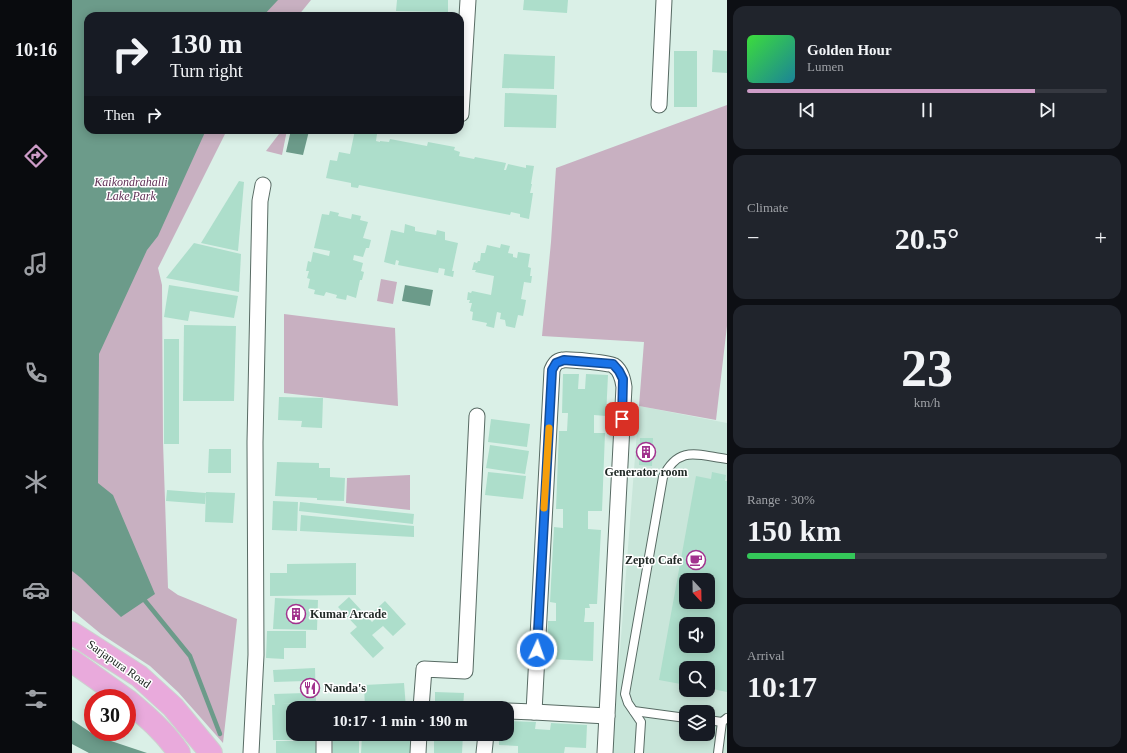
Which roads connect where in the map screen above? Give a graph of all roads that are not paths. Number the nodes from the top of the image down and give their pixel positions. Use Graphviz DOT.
graph roads {
  1 [pos="468,0"];
  2 [pos="664,0"];
  3 [pos="464,57"];
  4 [pos="659,106"];
  5 [pos="263,185"];
  6 [pos="477,416"];
  7 [pos="727,459"];
  8 [pos="72,633"];
  9 [pos="72,661"];
  10 [pos="111,689"];
  11 [pos="422,701"];
  12 [pos="136,708"];
  13 [pos="514,711"];
  14 [pos="634,711"];
  15 [pos="534,712"];
  16 [pos="607,716"];
  17 [pos="679,717"];
  18 [pos="725,720"];
  19 [pos="324,741"];
  20 [pos="419,741"];
  21 [pos="485,741"];
  22 [pos="179,753"];
  23 [pos="211,753"];
  24 [pos="251,753"];
  25 [pos="324,753"];
  26 [pos="418,753"];
  27 [pos="484,753"];
  28 [pos="605,753"];
  29 [pos="639,753"];
  30 [pos="718,753"];
  1 -- 3 [label="street"];
  2 -- 4 [label="street"];
  5 -- 24 [label="street"];
  6 -- 11 [label="street"];
  7 -- 14 [label="lane"];
  8 -- 23 [label="main road, Sarjapura Road"];
  9 -- 10 [label="main road, Sarjapura Road"];
  12 -- 22 [label="main road, Sarjapura Road"];
  13 -- 15 [label="street"];
  14 -- 17 [label="lane"];
  14 -- 29 [label="lane"];
  15 -- 16 [label="street"];
  15 -- 16 [label="street"];
  16 -- 28 [label="street"];
  18 -- 30 [label="lane"];
  19 -- 25 [label="street"];
  20 -- 26 [label="street"];
  21 -- 27 [label="street"];
}
